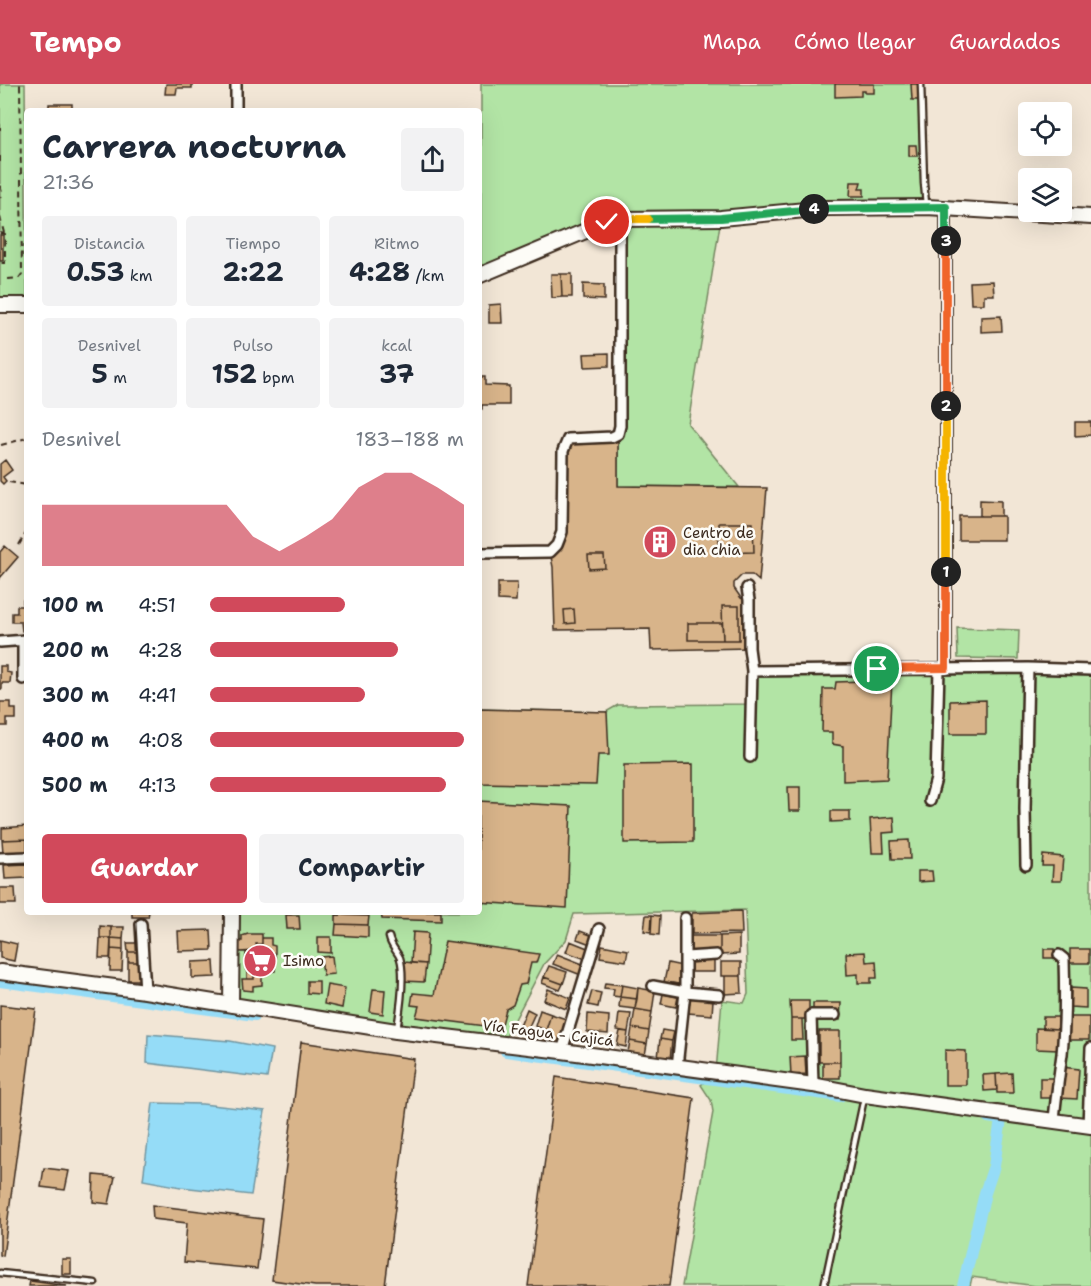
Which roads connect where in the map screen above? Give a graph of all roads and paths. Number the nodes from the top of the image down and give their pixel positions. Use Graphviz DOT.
graph roads {
  1 [pos="20,84"];
  2 [pos="236,84"];
  3 [pos="921,84"];
  4 [pos="236,108"];
  5 [pos="0,124"];
  6 [pos="0,132"];
  7 [pos="0,156"];
  8 [pos="0,163"];
  9 [pos="0,186"];
  10 [pos="0,198"];
  11 [pos="927,207"];
  12 [pos="946,207"];
  13 [pos="0,217"];
  14 [pos="1091,218"];
  15 [pos="620,219"];
  16 [pos="2,233"];
  17 [pos="0,263"];
  18 [pos="482,274"];
  19 [pos="8,279"];
  20 [pos="0,305"];
  21 [pos="24,305"];
  22 [pos="24,439"];
  23 [pos="1,445"];
  24 [pos="9,482"];
  25 [pos="24,484"];
  26 [pos="24,536"];
  27 [pos="19,545"];
  28 [pos="482,553"];
  29 [pos="747,588"];
  30 [pos="24,640"];
  31 [pos="0,642"];
  32 [pos="24,660"];
  33 [pos="942,668"];
  34 [pos="1028,668"];
  35 [pos="1091,670"];
  36 [pos="753,671"];
  37 [pos="23,679"];
  38 [pos="750,757"];
  39 [pos="930,801"];
  40 [pos="24,857"];
  41 [pos="0,858"];
  42 [pos="1026,865"];
  43 [pos="232,915"];
  44 [pos="686,918"];
  45 [pos="141,924"];
  46 [pos="598,929"];
  47 [pos="389,937"];
  48 [pos="716,955"];
  49 [pos="1059,955"];
  50 [pos="686,957"];
  51 [pos="0,972"];
  52 [pos="653,986"];
  53 [pos="145,991"];
  54 [pos="685,992"];
  55 [pos="719,994"];
  56 [pos="231,1005"];
  57 [pos="836,1015"];
  58 [pos="396,1031"];
  59 [pos="1091,1048"];
  60 [pos="562,1051"];
  61 [pos="677,1067"];
  62 [pos="813,1085"];
  63 [pos="865,1095"];
  64 [pos="1054,1120"];
  65 [pos="1089,1126"];
  66 [pos="0,1274"];
  67 [pos="95,1283"];
  68 [pos="824,1286"];
  1 -- 19 [label="path"];
  2 -- 4 [label="street"];
  3 -- 11 [label="lane"];
  5 -- 6 [label="path"];
  7 -- 8 [label="path"];
  9 -- 10 [label="path"];
  11 -- 12 [label="street"];
  11 -- 15 [label="street"];
  12 -- 14 [label="street"];
  12 -- 33 [label="street"];
  13 -- 16 [label="path"];
  15 -- 18 [label="street"];
  15 -- 28 [label="street"];
  16 -- 17 [label="path"];
  20 -- 21 [label="street"];
  22 -- 23 [label="path"];
  24 -- 25 [label="path"];
  26 -- 27 [label="path"];
  29 -- 36 [label="street"];
  30 -- 31 [label="street"];
  32 -- 37 [label="street"];
  33 -- 34 [label="street"];
  33 -- 36 [label="street"];
  33 -- 39 [label="street"];
  34 -- 35 [label="street"];
  34 -- 42 [label="street"];
  36 -- 38 [label="street"];
  40 -- 41 [label="street"];
  43 -- 56 [label="street"];
  44 -- 50 [label="street"];
  45 -- 53 [label="street"];
  46 -- 60 [label="street"];
  47 -- 58 [label="lane"];
  48 -- 50 [label="street"];
  49 -- 64 [label="street"];
  50 -- 54 [label="street"];
  51 -- 53 [label="street, Vía Fagua - Cajicá"];
  52 -- 54 [label="street"];
  53 -- 56 [label="street, Vía Fagua - Cajicá"];
  54 -- 55 [label="street"];
  54 -- 61 [label="street"];
  56 -- 58 [label="street, Vía Fagua - Cajicá"];
  57 -- 62 [label="street"];
  58 -- 60 [label="street, Vía Fagua - Cajicá"];
  59 -- 65 [label="street"];
  60 -- 61 [label="street, Vía Fagua - Cajicá"];
  61 -- 62 [label="street, Vía Fagua - Cajicá"];
  62 -- 63 [label="street, Vía Fagua - Cajicá"];
  63 -- 64 [label="street, Vía Fagua - Cajicá"];
  63 -- 68 [label="lane"];
  64 -- 65 [label="street, Vía Fagua - Cajicá"];
  66 -- 67 [label="lane"];
}
